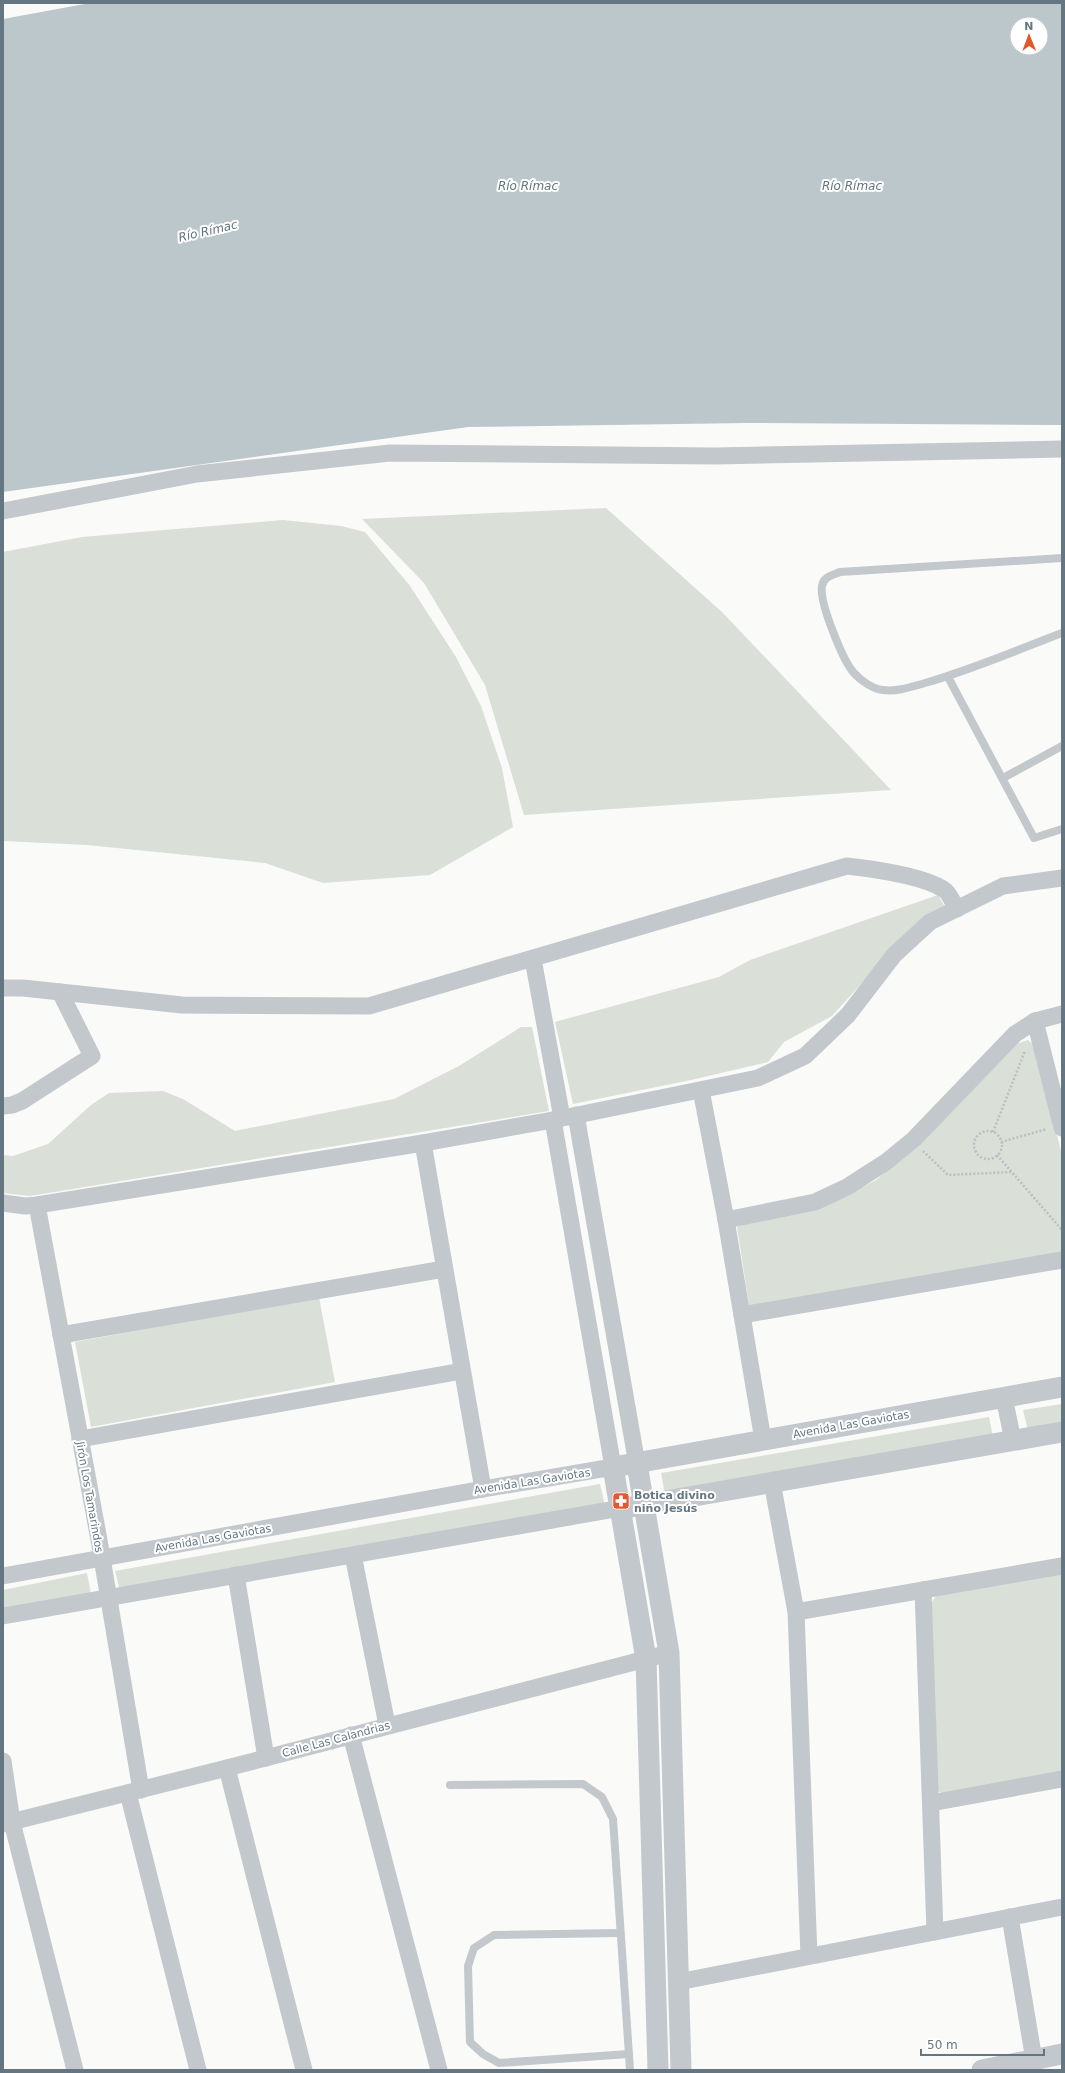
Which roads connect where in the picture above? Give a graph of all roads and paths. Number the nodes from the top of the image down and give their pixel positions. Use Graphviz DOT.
graph roads {
  1 [pos="1062,450"];
  2 [pos="3,511"];
  3 [pos="1062,558"];
  4 [pos="1062,633"];
  5 [pos="948,677"];
  6 [pos="1062,746"];
  7 [pos="1003,778"];
  8 [pos="1062,829"];
  9 [pos="1062,878"];
  10 [pos="957,909"];
  11 [pos="533,959"];
  12 [pos="3,988"];
  13 [pos="60,992"];
  14 [pos="1062,1014"];
  15 [pos="1035,1021"];
  16 [pos="1026,1047"];
  17 [pos="701,1090"];
  18 [pos="3,1106"];
  19 [pos="564,1117"];
  20 [pos="1056,1128"];
  21 [pos="993,1132"];
  22 [pos="1001,1142"];
  23 [pos="423,1143"];
  24 [pos="920,1148"];
  25 [pos="997,1155"];
  26 [pos="1011,1172"];
  27 [pos="3,1203"];
  28 [pos="37,1204"];
  29 [pos="726,1220"];
  30 [pos="1062,1230"];
  31 [pos="1062,1260"];
  32 [pos="444,1268"];
  33 [pos="742,1315"];
  34 [pos="61,1335"];
  35 [pos="462,1371"];
  36 [pos="1062,1387"];
  37 [pos="1004,1396"];
  38 [pos="1062,1432"];
  39 [pos="80,1439"];
  40 [pos="763,1440"];
  41 [pos="1013,1441"];
  42 [pos="637,1464"];
  43 [pos="613,1467"];
  44 [pos="772,1482"];
  45 [pos="483,1489"];
  46 [pos="644,1504"];
  47 [pos="621,1508"];
  48 [pos="353,1555"];
  49 [pos="102,1558"];
  50 [pos="1062,1566"];
  51 [pos="236,1575"];
  52 [pos="3,1576"];
  53 [pos="923,1590"];
  54 [pos="108,1598"];
  55 [pos="796,1612"];
  56 [pos="3,1616"];
  57 [pos="669,1653"];
  58 [pos="646,1659"];
  59 [pos="387,1725"];
  60 [pos="351,1734"];
  61 [pos="266,1758"];
  62 [pos="3,1761"];
  63 [pos="228,1768"];
  64 [pos="1062,1779"];
  65 [pos="450,1785"];
  66 [pos="135,1791"];
  67 [pos="931,1803"];
  68 [pos="7,1823"];
  69 [pos="1062,1907"];
  70 [pos="1010,1917"];
  71 [pos="935,1932"];
  72 [pos="620,1933"];
  73 [pos="809,1956"];
  74 [pos="678,1982"];
  75 [pos="629,2054"];
  76 [pos="1062,2054"];
  77 [pos="1034,2060"];
  78 [pos="75,2070"];
  79 [pos="198,2070"];
  80 [pos="304,2070"];
  81 [pos="439,2070"];
  82 [pos="630,2070"];
  83 [pos="658,2070"];
  84 [pos="681,2070"];
  85 [pos="982,2070"];
  1 -- 2 [label="street"];
  3 -- 5 [label="lane"];
  4 -- 5 [label="lane"];
  5 -- 7 [label="lane"];
  6 -- 7 [label="lane"];
  7 -- 8 [label="lane"];
  9 -- 10 [label="street"];
  10 -- 11 [label="street"];
  10 -- 17 [label="street"];
  11 -- 13 [label="street"];
  11 -- 19 [label="street"];
  12 -- 13 [label="street"];
  13 -- 18 [label="street"];
  14 -- 15 [label="street"];
  15 -- 20 [label="street"];
  15 -- 29 [label="street"];
  16 -- 21 [label="path"];
  17 -- 19 [label="street"];
  17 -- 29 [label="street"];
  19 -- 23 [label="street"];
  19 -- 42 [label="street"];
  19 -- 43 [label="street"];
  20 -- 22 [label="path"];
  21 -- 22 [label="path"];
  21 -- 25 [label="path"];
  22 -- 25 [label="path"];
  23 -- 28 [label="street"];
  23 -- 32 [label="street"];
  24 -- 26 [label="path"];
  25 -- 26 [label="path"];
  26 -- 30 [label="path"];
  27 -- 28 [label="street"];
  28 -- 34 [label="street, Jirón Los Tamarindos"];
  29 -- 33 [label="street"];
  31 -- 33 [label="street"];
  32 -- 34 [label="street"];
  32 -- 35 [label="street"];
  33 -- 40 [label="street"];
  34 -- 39 [label="street, Jirón Los Tamarindos"];
  35 -- 39 [label="street"];
  35 -- 45 [label="street"];
  36 -- 37 [label="street, Avenida Las Gaviotas"];
  37 -- 40 [label="street, Avenida Las Gaviotas"];
  37 -- 41 [label="street"];
  38 -- 41 [label="street"];
  39 -- 49 [label="street, Jirón Los Tamarindos"];
  40 -- 42 [label="street, Avenida Las Gaviotas"];
  41 -- 44 [label="street"];
  42 -- 43 [label="street, Avenida Las Gaviotas"];
  42 -- 46 [label="street"];
  43 -- 45 [label="street, Avenida Las Gaviotas"];
  43 -- 47 [label="street"];
  44 -- 46 [label="street"];
  44 -- 55 [label="street"];
  45 -- 49 [label="street, Avenida Las Gaviotas"];
  46 -- 47 [label="street"];
  46 -- 57 [label="street"];
  47 -- 48 [label="street"];
  47 -- 58 [label="street"];
  48 -- 51 [label="street"];
  48 -- 59 [label="street"];
  49 -- 52 [label="street, Avenida Las Gaviotas"];
  49 -- 54 [label="street, Jirón Los Tamarindos"];
  50 -- 53 [label="street"];
  51 -- 54 [label="street"];
  51 -- 61 [label="street"];
  53 -- 55 [label="street"];
  53 -- 67 [label="street"];
  54 -- 56 [label="street"];
  54 -- 66 [label="street, Jirón Los Tamarindos"];
  55 -- 73 [label="street"];
  57 -- 58 [label="street, Calle Las Calandrias"];
  57 -- 74 [label="street"];
  58 -- 59 [label="street, Calle Las Calandrias"];
  58 -- 83 [label="street"];
  59 -- 60 [label="street, Calle Las Calandrias"];
  60 -- 61 [label="street, Calle Las Calandrias"];
  60 -- 81 [label="street"];
  61 -- 63 [label="street, Calle Las Calandrias"];
  62 -- 68 [label="street"];
  63 -- 66 [label="street, Calle Las Calandrias"];
  63 -- 80 [label="street"];
  64 -- 67 [label="street"];
  65 -- 72 [label="lane"];
  66 -- 68 [label="street, Calle Las Calandrias"];
  66 -- 79 [label="street, Jirón Los Tamarindos"];
  67 -- 71 [label="street"];
  68 -- 78 [label="street"];
  69 -- 70 [label="street"];
  70 -- 71 [label="street"];
  70 -- 77 [label="street"];
  71 -- 73 [label="street"];
  72 -- 75 [label="lane"];
  72 -- 75 [label="lane"];
  73 -- 74 [label="street"];
  74 -- 84 [label="street"];
  75 -- 82 [label="lane"];
  76 -- 77 [label="street"];
  77 -- 85 [label="street"];
}
